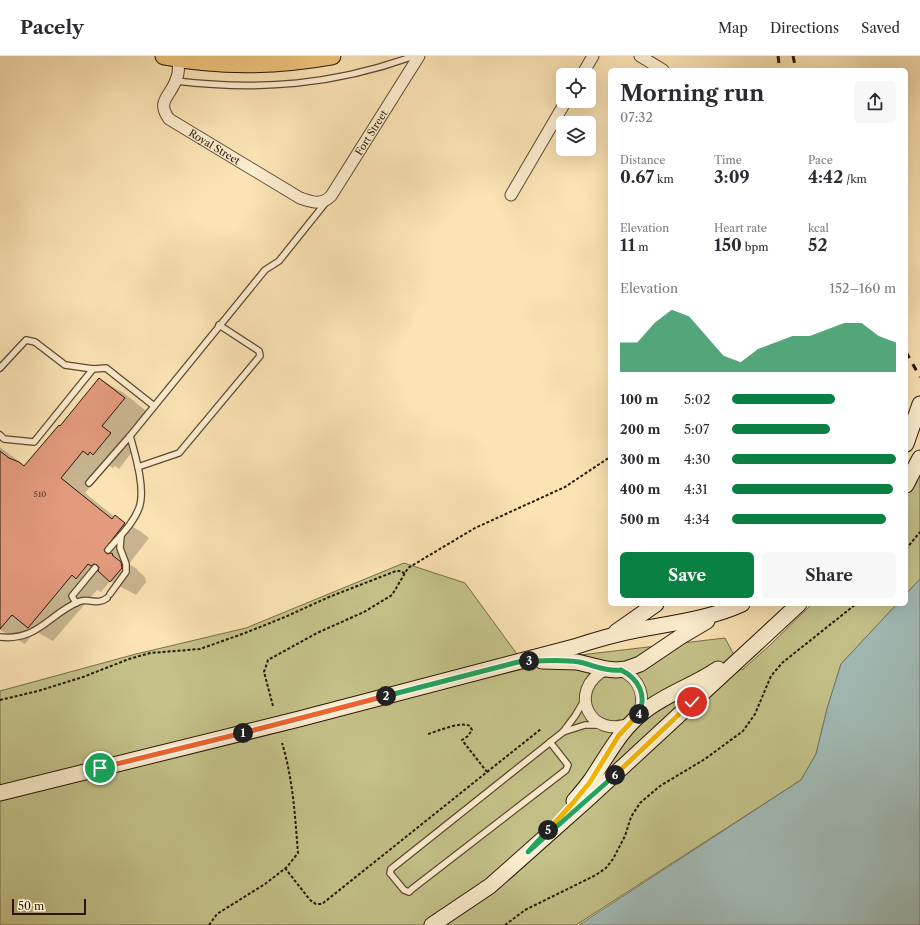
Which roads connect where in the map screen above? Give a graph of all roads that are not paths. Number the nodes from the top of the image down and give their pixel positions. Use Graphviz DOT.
graph roads {
  1 [pos="332,56"];
  2 [pos="414,56"];
  3 [pos="418,56"];
  4 [pos="593,56"];
  5 [pos="640,56"];
  6 [pos="171,57"];
  7 [pos="586,68"];
  8 [pos="660,68"];
  9 [pos="176,81"];
  10 [pos="562,108"];
  11 [pos="511,195"];
  12 [pos="331,196"];
  13 [pos="318,203"];
  14 [pos="220,325"];
  15 [pos="0,368"];
  16 [pos="93,369"];
  17 [pos="920,404"];
  18 [pos="154,406"];
  19 [pos="0,435"];
  20 [pos="130,436"];
  21 [pos="908,438"];
  22 [pos="920,458"];
  23 [pos="138,467"];
  24 [pos="908,481"];
  25 [pos="89,483"];
  26 [pos="121,535"];
  27 [pos="108,550"];
  28 [pos="95,568"];
  29 [pos="76,603"];
  30 [pos="653,606"];
  31 [pos="738,606"];
  32 [pos="797,606"];
  33 [pos="724,612"];
  34 [pos="785,618"];
  35 [pos="0,637"];
  36 [pos="602,638"];
  37 [pos="522,661"];
  38 [pos="614,669"];
  39 [pos="586,697"];
  40 [pos="635,720"];
  41 [pos="604,725"];
  42 [pos="563,732"];
  43 [pos="550,742"];
  44 [pos="0,793"];
  45 [pos="528,852"];
  46 [pos="432,925"];
  1 -- 6 [label="main road"];
  2 -- 9 [label="lane"];
  3 -- 12 [label="street, Fort Street"];
  4 -- 7 [label="street"];
  5 -- 8 [label="street"];
  6 -- 9 [label="street, Royal Street"];
  9 -- 13 [label="street, Royal Street"];
  10 -- 11 [label="street"];
  12 -- 13 [label="street, Fort Street"];
  12 -- 14 [label="lane"];
  14 -- 18 [label="lane"];
  14 -- 23 [label="lane"];
  15 -- 16 [label="lane"];
  16 -- 18 [label="lane"];
  16 -- 19 [label="lane"];
  17 -- 21 [label="main road"];
  18 -- 20 [label="lane"];
  20 -- 23 [label="lane"];
  20 -- 25 [label="lane"];
  22 -- 24 [label="main road"];
  23 -- 26 [label="lane"];
  26 -- 27 [label="lane"];
  26 -- 29 [label="lane"];
  28 -- 29 [label="lane"];
  29 -- 35 [label="lane"];
  30 -- 36 [label="main road"];
  31 -- 33 [label="main road"];
  32 -- 34 [label="main road"];
  33 -- 36 [label="main road"];
  33 -- 38 [label="main road"];
  34 -- 40 [label="main road"];
  34 -- 45 [label="main road"];
  36 -- 37 [label="main road"];
  37 -- 38 [label="main road"];
  37 -- 44 [label="main road"];
  38 -- 39 [label="street"];
  38 -- 40 [label="street"];
  39 -- 41 [label="street"];
  39 -- 42 [label="lane"];
  40 -- 41 [label="street"];
  40 -- 45 [label="main road"];
  41 -- 42 [label="lane"];
  42 -- 43 [label="lane"];
  43 -- 43 [label="lane"];
  45 -- 46 [label="main road"];
}
